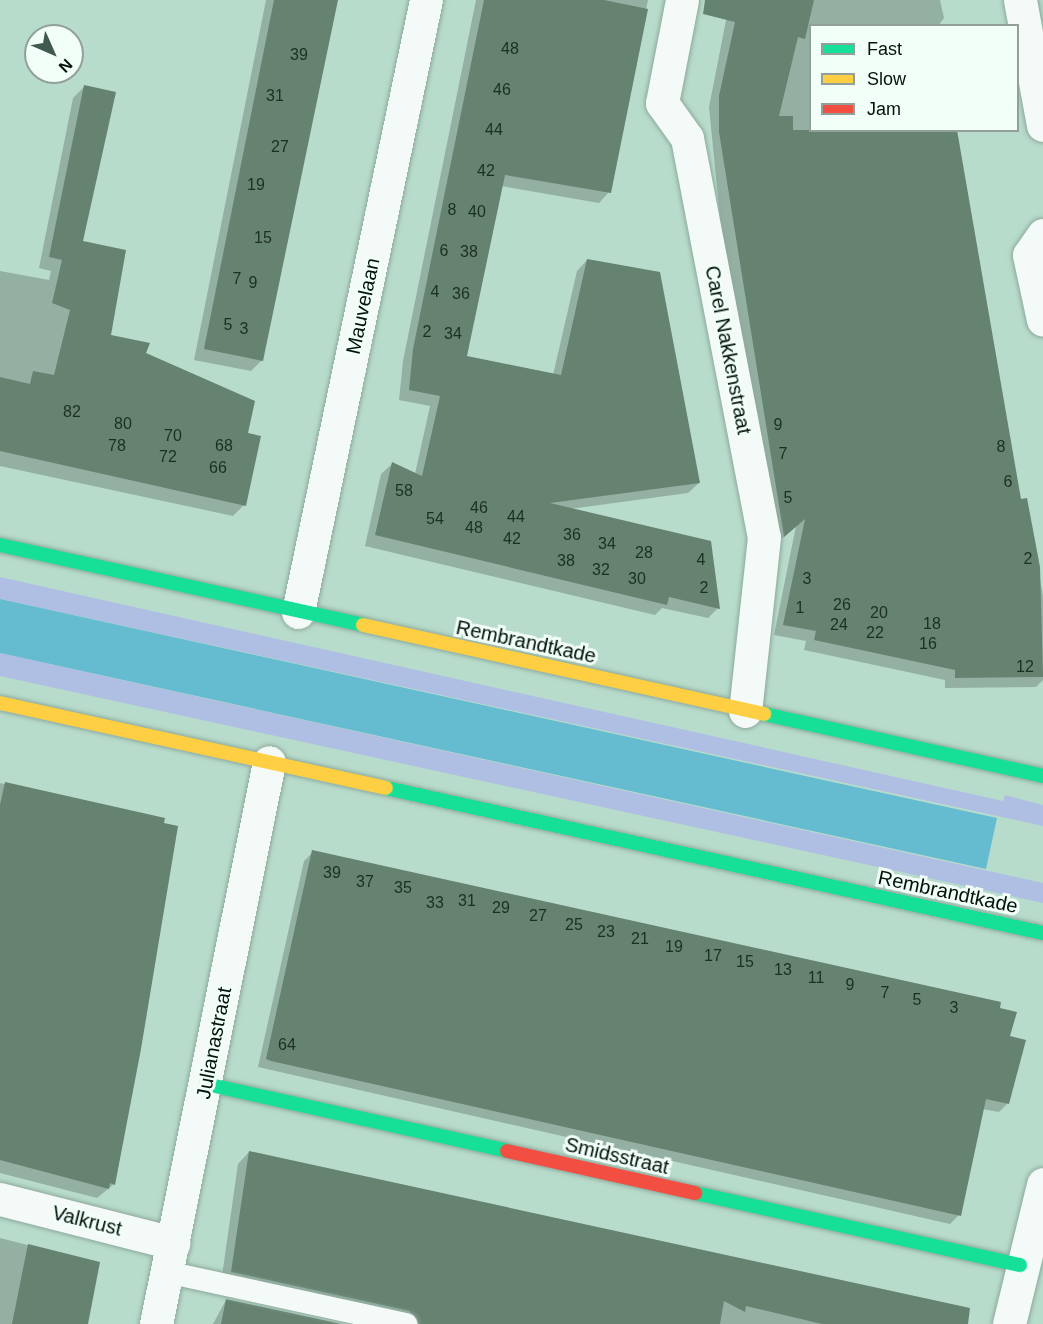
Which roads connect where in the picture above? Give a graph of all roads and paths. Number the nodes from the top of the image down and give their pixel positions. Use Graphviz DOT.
graph roads {
  1 [pos="426,0"];
  2 [pos="682,0"];
  3 [pos="1020,0"];
  4 [pos="1043,125"];
  5 [pos="1043,235"];
  6 [pos="1043,320"];
  7 [pos="0,545"];
  8 [pos="298,612"];
  9 [pos="0,704"];
  10 [pos="745,711"];
  11 [pos="269,762"];
  12 [pos="1043,776"];
  13 [pos="1043,933"];
  14 [pos="206,1084"];
  15 [pos="1043,1184"];
  16 [pos="0,1199"];
  17 [pos="1037,1231"];
  18 [pos="170,1258"];
  19 [pos="1020,1265"];
  20 [pos="156,1324"];
  21 [pos="406,1324"];
  22 [pos="1009,1324"];
  1 -- 8 [label="street, Mauvelaan"];
  2 -- 10 [label="street, Carel Nakkenstraat"];
  3 -- 4 [label="street"];
  5 -- 6 [label="street"];
  7 -- 8 [label="street, Rembrandtkade"];
  8 -- 10 [label="street, Rembrandtkade"];
  9 -- 11 [label="street, Rembrandtkade"];
  10 -- 12 [label="street, Rembrandtkade"];
  11 -- 13 [label="street, Rembrandtkade"];
  11 -- 14 [label="street, Julianastraat"];
  14 -- 18 [label="street, Julianastraat"];
  14 -- 19 [label="street, Smidsstraat"];
  15 -- 17 [label="street"];
  16 -- 18 [label="street, Valkrust"];
  17 -- 19 [label="street"];
  18 -- 20 [label="street, Julianastraat"];
  18 -- 21 [label="lane"];
  19 -- 22 [label="street"];
}
